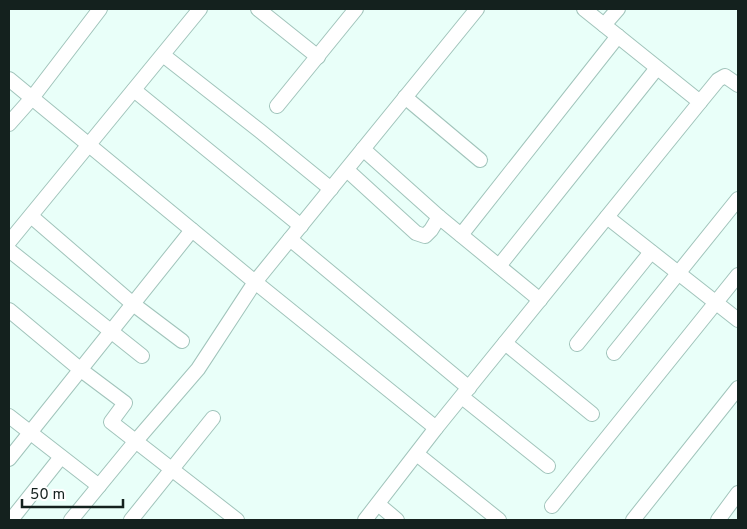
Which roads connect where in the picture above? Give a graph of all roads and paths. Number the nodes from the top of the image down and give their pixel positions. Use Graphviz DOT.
graph roads {
  1 [pos="100,9"];
  2 [pos="200,9"];
  3 [pos="258,9"];
  4 [pos="356,9"];
  5 [pos="477,9"];
  6 [pos="584,9"];
  7 [pos="618,9"];
  8 [pos="604,25"];
  9 [pos="618,36"];
  10 [pos="163,54"];
  11 [pos="318,57"];
  12 [pos="657,68"];
  13 [pos="9,79"];
  14 [pos="738,85"];
  15 [pos="134,90"];
  16 [pos="405,97"];
  17 [pos="32,98"];
  18 [pos="700,102"];
  19 [pos="277,106"];
  20 [pos="9,124"];
  21 [pos="89,146"];
  22 [pos="363,149"];
  23 [pos="480,160"];
  24 [pos="346,170"];
  25 [pos="331,189"];
  26 [pos="738,199"];
  27 [pos="31,216"];
  28 [pos="439,217"];
  29 [pos="606,217"];
  30 [pos="301,226"];
  31 [pos="192,230"];
  32 [pos="461,235"];
  33 [pos="290,239"];
  34 [pos="9,242"];
  35 [pos="9,250"];
  36 [pos="651,252"];
  37 [pos="499,266"];
  38 [pos="678,273"];
  39 [pos="738,275"];
  40 [pos="255,282"];
  41 [pos="540,300"];
  42 [pos="716,303"];
  43 [pos="133,304"];
  44 [pos="9,310"];
  45 [pos="738,320"];
  46 [pos="111,332"];
  47 [pos="182,341"];
  48 [pos="505,343"];
  49 [pos="577,344"];
  50 [pos="614,353"];
  51 [pos="142,356"];
  52 [pos="81,370"];
  53 [pos="738,388"];
  54 [pos="465,392"];
  55 [pos="592,414"];
  56 [pos="9,416"];
  57 [pos="213,418"];
  58 [pos="436,428"];
  59 [pos="30,432"];
  60 [pos="135,442"];
  61 [pos="418,454"];
  62 [pos="61,457"];
  63 [pos="9,459"];
  64 [pos="548,466"];
  65 [pos="172,470"];
  66 [pos="99,486"];
  67 [pos="738,494"];
  68 [pos="378,504"];
  69 [pos="552,506"];
  70 [pos="11,520"];
  71 [pos="71,520"];
  72 [pos="131,520"];
  73 [pos="237,520"];
  74 [pos="365,520"];
  75 [pos="397,520"];
  76 [pos="499,520"];
  77 [pos="633,520"];
  78 [pos="718,520"];
  1 -- 17 [label="street"];
  2 -- 10 [label="street"];
  3 -- 11 [label="street"];
  4 -- 11 [label="street"];
  5 -- 16 [label="street"];
  6 -- 8 [label="street"];
  7 -- 8 [label="street"];
  8 -- 9 [label="street"];
  9 -- 12 [label="street"];
  9 -- 32 [label="street"];
  10 -- 15 [label="street"];
  10 -- 25 [label="street"];
  11 -- 19 [label="street"];
  12 -- 18 [label="street"];
  12 -- 37 [label="street"];
  13 -- 17 [label="street"];
  14 -- 18 [label="street"];
  15 -- 21 [label="street"];
  15 -- 30 [label="street"];
  16 -- 22 [label="street"];
  16 -- 23 [label="street"];
  17 -- 20 [label="street"];
  17 -- 21 [label="street"];
  18 -- 29 [label="street"];
  21 -- 27 [label="street"];
  21 -- 31 [label="street"];
  22 -- 24 [label="street"];
  22 -- 28 [label="street"];
  24 -- 25 [label="street"];
  24 -- 28 [label="street"];
  25 -- 30 [label="street"];
  26 -- 38 [label="street"];
  27 -- 34 [label="street"];
  27 -- 43 [label="street"];
  28 -- 32 [label="street"];
  29 -- 36 [label="street"];
  29 -- 41 [label="street"];
  30 -- 33 [label="street"];
  31 -- 40 [label="street"];
  31 -- 43 [label="street"];
  32 -- 37 [label="street"];
  33 -- 40 [label="street"];
  33 -- 54 [label="street"];
  35 -- 46 [label="street"];
  36 -- 38 [label="street"];
  36 -- 49 [label="street"];
  37 -- 41 [label="street"];
  38 -- 42 [label="street"];
  38 -- 50 [label="street"];
  39 -- 42 [label="street"];
  40 -- 58 [label="street"];
  40 -- 60 [label="street"];
  41 -- 48 [label="street"];
  42 -- 45 [label="street"];
  42 -- 69 [label="street"];
  43 -- 46 [label="street"];
  43 -- 47 [label="street"];
  44 -- 52 [label="street"];
  46 -- 51 [label="street"];
  46 -- 52 [label="street"];
  48 -- 54 [label="street"];
  48 -- 55 [label="street"];
  52 -- 59 [label="street"];
  52 -- 60 [label="street"];
  53 -- 77 [label="street"];
  54 -- 58 [label="street"];
  54 -- 64 [label="street"];
  56 -- 59 [label="street"];
  57 -- 65 [label="street"];
  58 -- 61 [label="street"];
  59 -- 62 [label="street"];
  59 -- 63 [label="street"];
  60 -- 65 [label="street"];
  60 -- 66 [label="street"];
  61 -- 68 [label="street"];
  61 -- 76 [label="street"];
  62 -- 66 [label="street"];
  62 -- 70 [label="street"];
  65 -- 72 [label="street"];
  65 -- 73 [label="street"];
  66 -- 71 [label="street"];
  67 -- 78 [label="street"];
  68 -- 74 [label="street"];
  68 -- 75 [label="street"];
}
